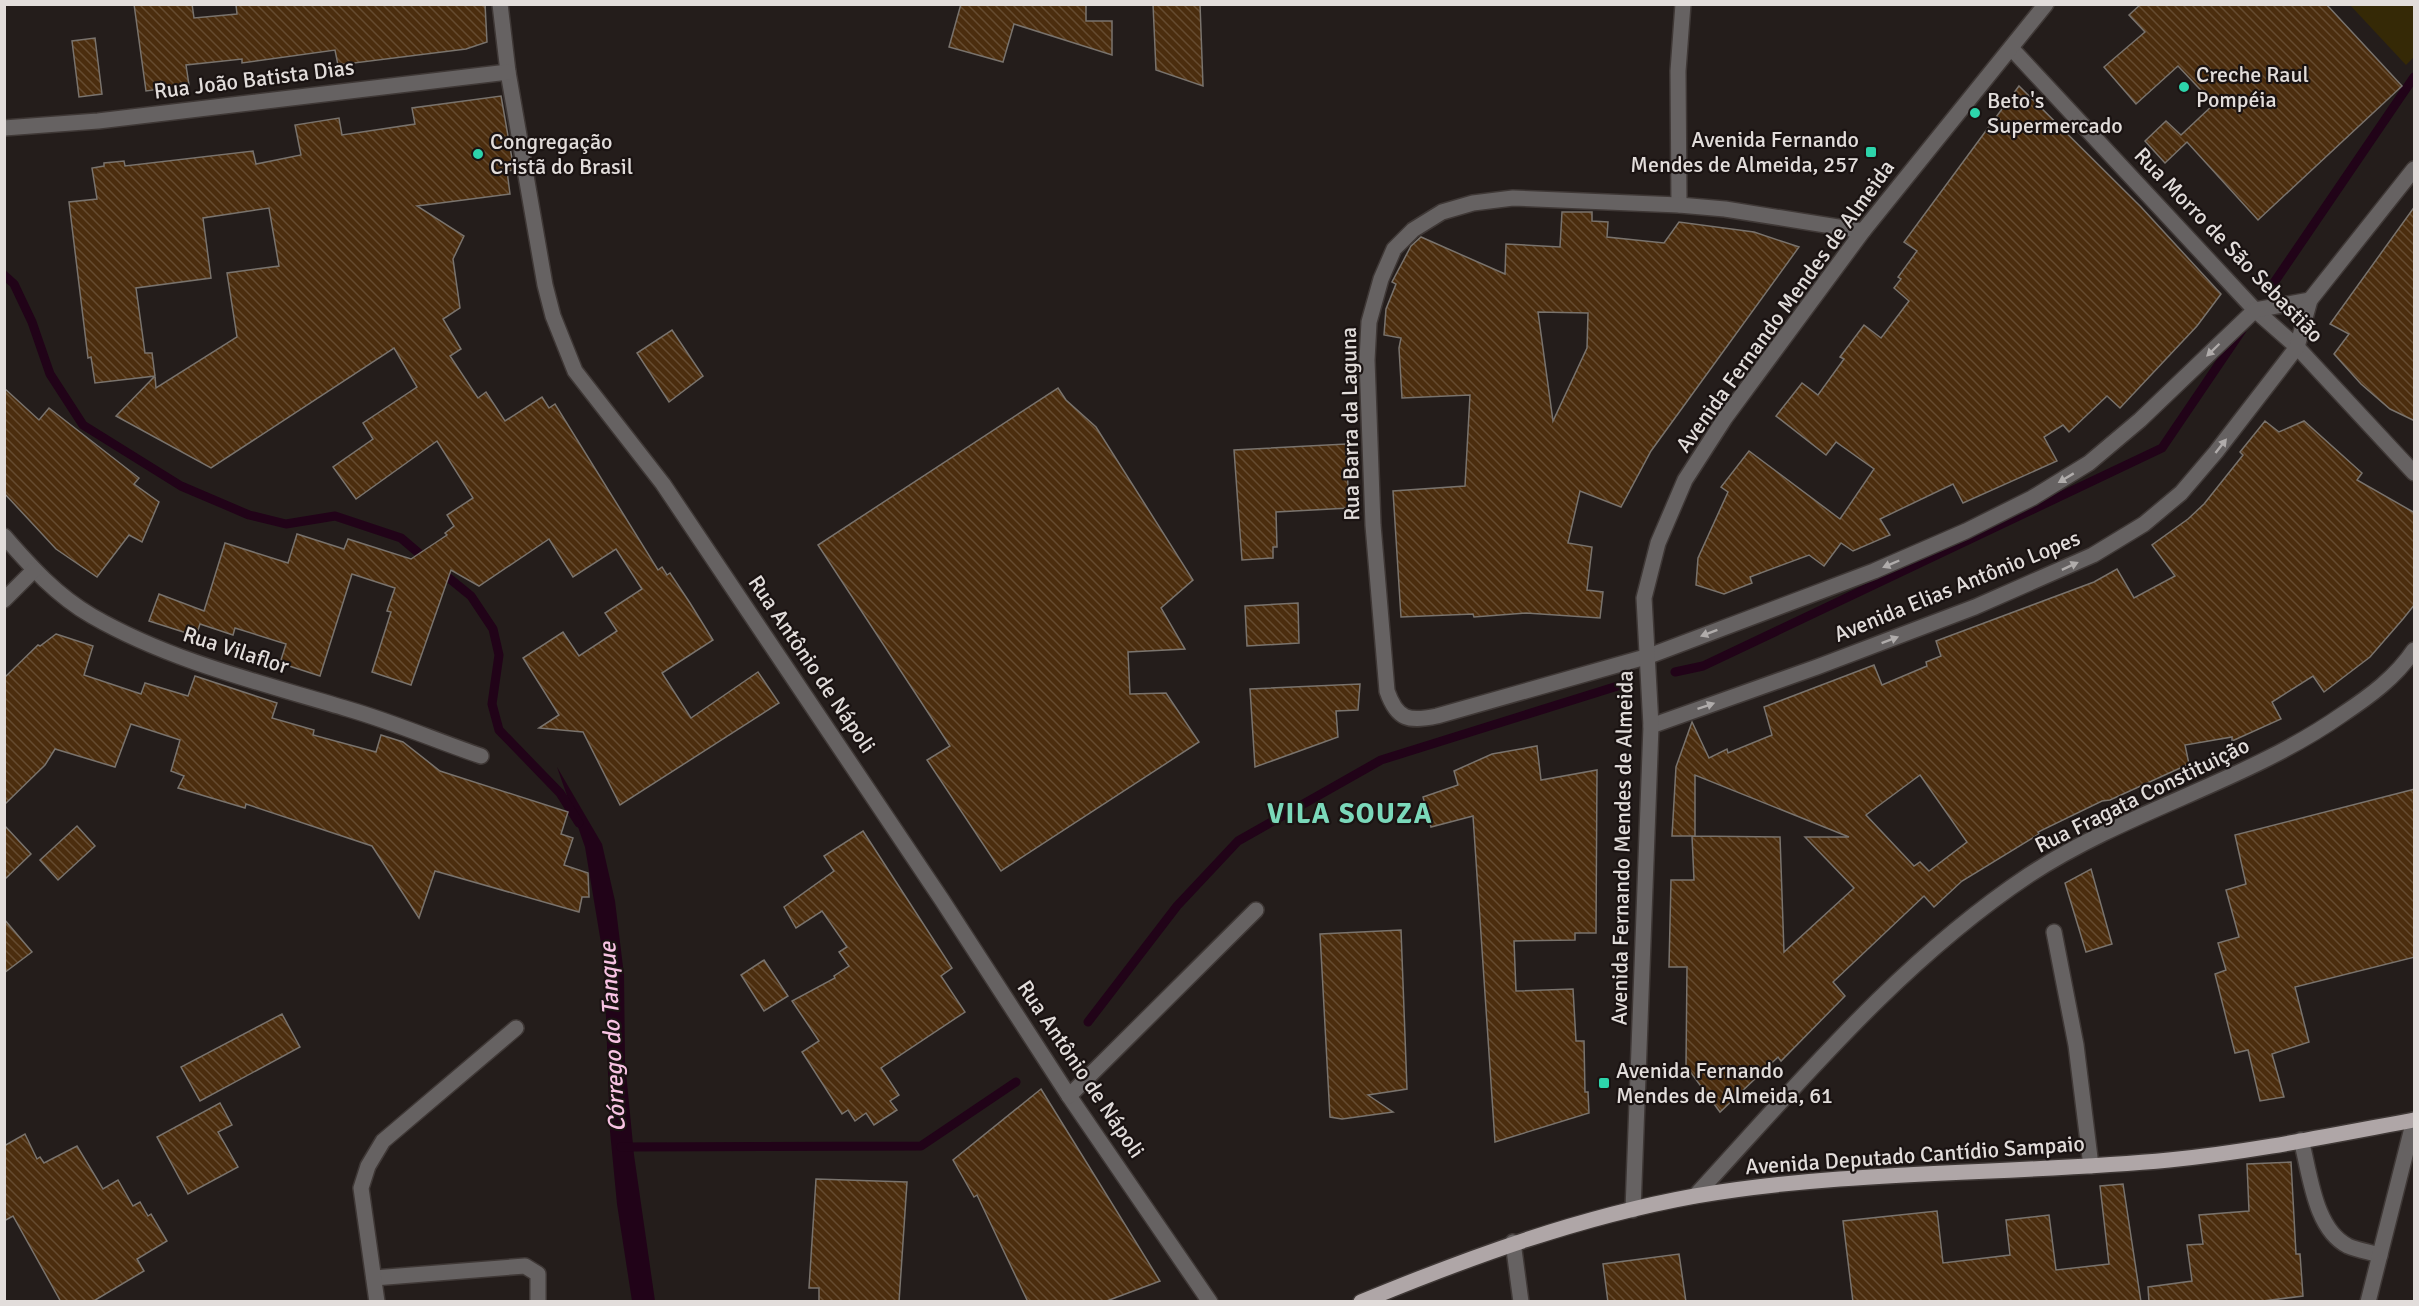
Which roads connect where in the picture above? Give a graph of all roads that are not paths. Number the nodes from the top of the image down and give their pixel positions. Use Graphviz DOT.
graph roads {
  1 [pos="500,4"];
  2 [pos="1683,4"];
  3 [pos="2046,4"];
  4 [pos="2012,49"];
  5 [pos="508,72"];
  6 [pos="4,128"];
  7 [pos="2415,170"];
  8 [pos="1679,205"];
  9 [pos="1863,231"];
  10 [pos="2310,300"];
  11 [pos="2255,310"];
  12 [pos="2297,347"];
  13 [pos="2415,473"];
  14 [pos="4,536"];
  15 [pos="34,570"];
  16 [pos="4,600"];
  17 [pos="2415,650"];
  18 [pos="1648,656"];
  19 [pos="1409,719"];
  20 [pos="1651,726"];
  21 [pos="481,756"];
  22 [pos="1256,910"];
  23 [pos="2054,932"];
  24 [pos="516,1028"];
  25 [pos="1069,1096"];
  26 [pos="2414,1120"];
  27 [pos="2301,1140"];
  28 [pos="2091,1166"];
  29 [pos="1695,1196"];
  30 [pos="1633,1210"];
  31 [pos="1513,1242"];
  32 [pos="2380,1255"];
  33 [pos="374,1278"];
  34 [pos="377,1302"];
  35 [pos="538,1302"];
  36 [pos="1210,1302"];
  37 [pos="1361,1302"];
  38 [pos="1521,1302"];
  39 [pos="2368,1302"];
  1 -- 5 [label="street, Rua Antônio de Nápoli"];
  2 -- 8 [label="street"];
  3 -- 4 [label="street, Avenida Fernando Mendes de Almeida"];
  4 -- 9 [label="street, Avenida Fernando Mendes de Almeida"];
  4 -- 11 [label="street, Rua Morro de São Sebastião"];
  5 -- 6 [label="street, Rua João Batista Dias"];
  5 -- 25 [label="street, Rua Antônio de Nápoli"];
  7 -- 10 [label="street, Avenida Elias Antônio Lopes"];
  8 -- 9 [label="street, Rua Barra da Laguna"];
  8 -- 19 [label="street, Rua Barra da Laguna"];
  9 -- 18 [label="street, Avenida Fernando Mendes de Almeida"];
  10 -- 11 [label="street"];
  10 -- 12 [label="street, Avenida Elias Antônio Lopes"];
  11 -- 12 [label="street, Rua Morro de São Sebastião"];
  11 -- 18 [label="street, Avenida Elias Antônio Lopes, one-way"];
  12 -- 13 [label="street, Rua Morro de São Sebastião"];
  20 -- 12 [label="street, Avenida Elias Antônio Lopes, one-way"];
  14 -- 15 [label="street, Rua Vilaflor"];
  15 -- 16 [label="street"];
  15 -- 21 [label="street, Rua Vilaflor"];
  17 -- 29 [label="street, Rua Fragata Constituição"];
  18 -- 19 [label="street, Avenida Elias Antônio Lopes"];
  18 -- 20 [label="street, Avenida Fernando Mendes de Almeida"];
  20 -- 30 [label="street, Avenida Fernando Mendes de Almeida"];
  22 -- 25 [label="street"];
  23 -- 28 [label="street"];
  24 -- 33 [label="street"];
  25 -- 36 [label="street, Rua Antônio de Nápoli"];
  26 -- 27 [label="main road, Avenida Deputado Cantídio Sampaio"];
  26 -- 32 [label="street"];
  27 -- 28 [label="main road, Avenida Deputado Cantídio Sampaio"];
  27 -- 32 [label="street"];
  28 -- 29 [label="main road, Avenida Deputado Cantídio Sampaio"];
  29 -- 30 [label="main road, Avenida Deputado Cantídio Sampaio"];
  30 -- 31 [label="main road, Avenida Deputado Cantídio Sampaio"];
  31 -- 37 [label="main road, Avenida Deputado Cantídio Sampaio"];
  31 -- 38 [label="street"];
  32 -- 39 [label="street"];
  33 -- 34 [label="street"];
  33 -- 35 [label="street"];
}
